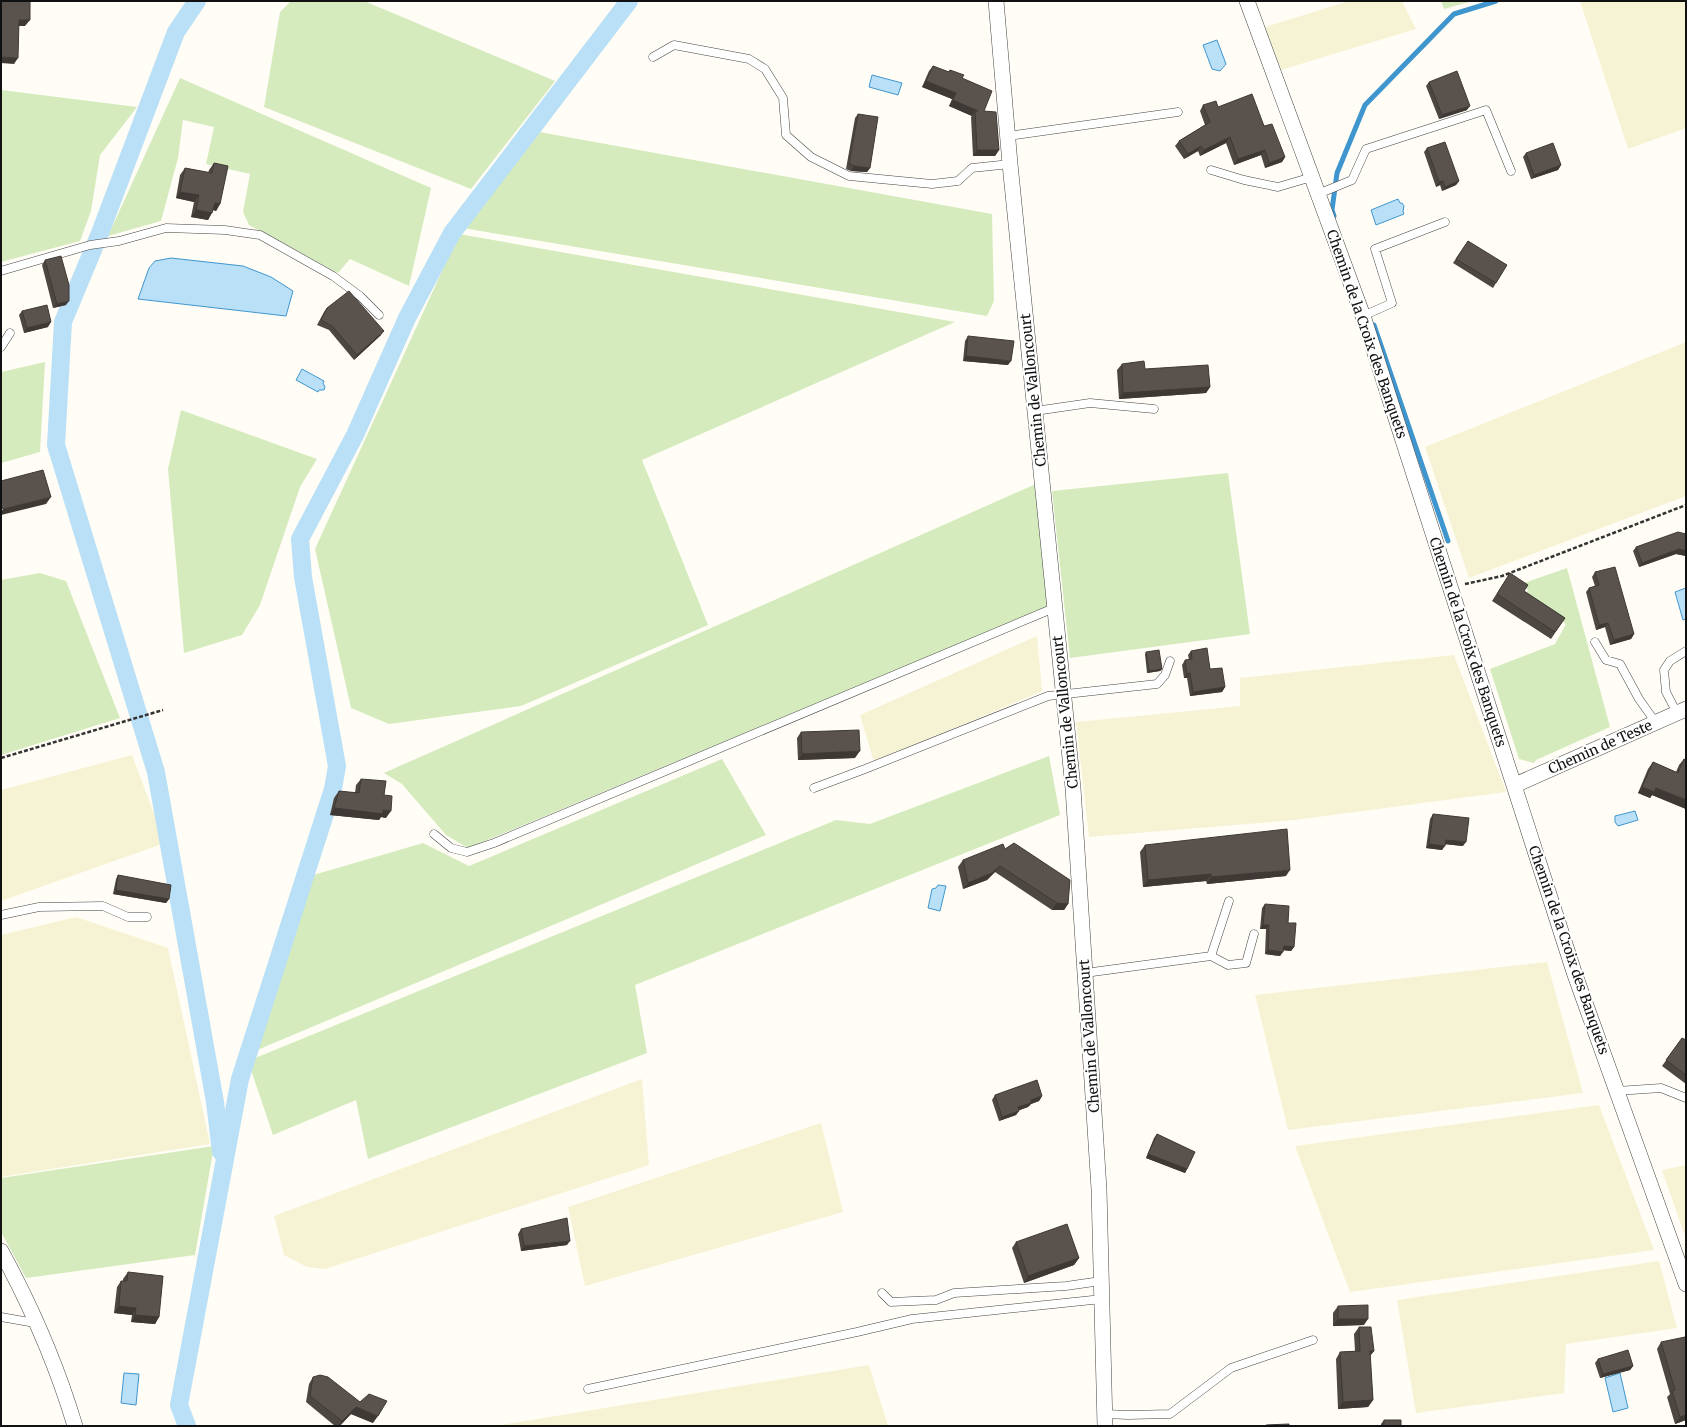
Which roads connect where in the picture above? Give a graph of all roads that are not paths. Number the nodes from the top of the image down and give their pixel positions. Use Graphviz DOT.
graph roads {
  1 [pos="996,1"];
  2 [pos="1247,1"];
  3 [pos="653,57"];
  4 [pos="1178,112"];
  5 [pos="1008,136"];
  6 [pos="1010,164"];
  7 [pos="1211,170"];
  8 [pos="1510,171"];
  9 [pos="1312,178"];
  10 [pos="1318,194"];
  11 [pos="1445,222"];
  12 [pos="1,271"];
  13 [pos="379,316"];
  14 [pos="1363,316"];
  15 [pos="10,333"];
  16 [pos="1,347"];
  17 [pos="1154,409"];
  18 [pos="1035,412"];
  19 [pos="1054,608"];
  20 [pos="1595,642"];
  21 [pos="1686,651"];
  22 [pos="1170,661"];
  23 [pos="1063,694"];
  24 [pos="1682,711"];
  25 [pos="1656,723"];
  26 [pos="1515,785"];
  27 [pos="814,788"];
  28 [pos="434,834"];
  29 [pos="1229,901"];
  30 [pos="1,915"];
  31 [pos="147,917"];
  32 [pos="1254,934"];
  33 [pos="1212,956"];
  34 [pos="1085,973"];
  35 [pos="1617,1091"];
  36 [pos="1686,1098"];
  37 [pos="1,1251"];
  38 [pos="1101,1281"];
  39 [pos="1686,1284"];
  40 [pos="882,1293"];
  41 [pos="1102,1299"];
  42 [pos="1,1317"];
  43 [pos="35,1322"];
  44 [pos="1313,1340"];
  45 [pos="588,1389"];
  46 [pos="1105,1420"];
  47 [pos="74,1426"];
  1 -- 5 [label="street, Chemin de Valloncourt"];
  2 -- 9 [label="street, Chemin de la Croix des Banquets"];
  3 -- 6 [label="lane"];
  4 -- 5 [label="lane"];
  5 -- 6 [label="street, Chemin de Valloncourt"];
  6 -- 18 [label="street, Chemin de Valloncourt"];
  7 -- 9 [label="lane"];
  8 -- 10 [label="lane"];
  9 -- 10 [label="street, Chemin de la Croix des Banquets"];
  10 -- 14 [label="street, Chemin de la Croix des Banquets"];
  11 -- 14 [label="lane"];
  12 -- 13 [label="lane"];
  14 -- 26 [label="street, Chemin de la Croix des Banquets"];
  15 -- 16 [label="lane"];
  17 -- 18 [label="lane"];
  18 -- 19 [label="street, Chemin de Valloncourt"];
  19 -- 23 [label="street, Chemin de Valloncourt"];
  19 -- 28 [label="lane"];
  20 -- 25 [label="lane"];
  21 -- 24 [label="lane"];
  22 -- 23 [label="lane"];
  23 -- 27 [label="lane"];
  23 -- 34 [label="street, Chemin de Valloncourt"];
  24 -- 25 [label="street, Chemin de Teste"];
  25 -- 26 [label="street, Chemin de Teste"];
  26 -- 35 [label="street, Chemin de la Croix des Banquets"];
  29 -- 33 [label="lane"];
  30 -- 31 [label="lane"];
  32 -- 33 [label="lane"];
  33 -- 34 [label="lane"];
  34 -- 38 [label="street, Chemin de Valloncourt"];
  35 -- 36 [label="lane"];
  35 -- 39 [label="street, Chemin de la Croix des Banquets"];
  37 -- 43 [label="street"];
  38 -- 40 [label="lane"];
  38 -- 41 [label="street, Chemin de Valloncourt"];
  41 -- 45 [label="lane"];
  41 -- 46 [label="street, Chemin de Valloncourt"];
  42 -- 43 [label="lane"];
  43 -- 47 [label="street"];
  44 -- 46 [label="lane"];
}
